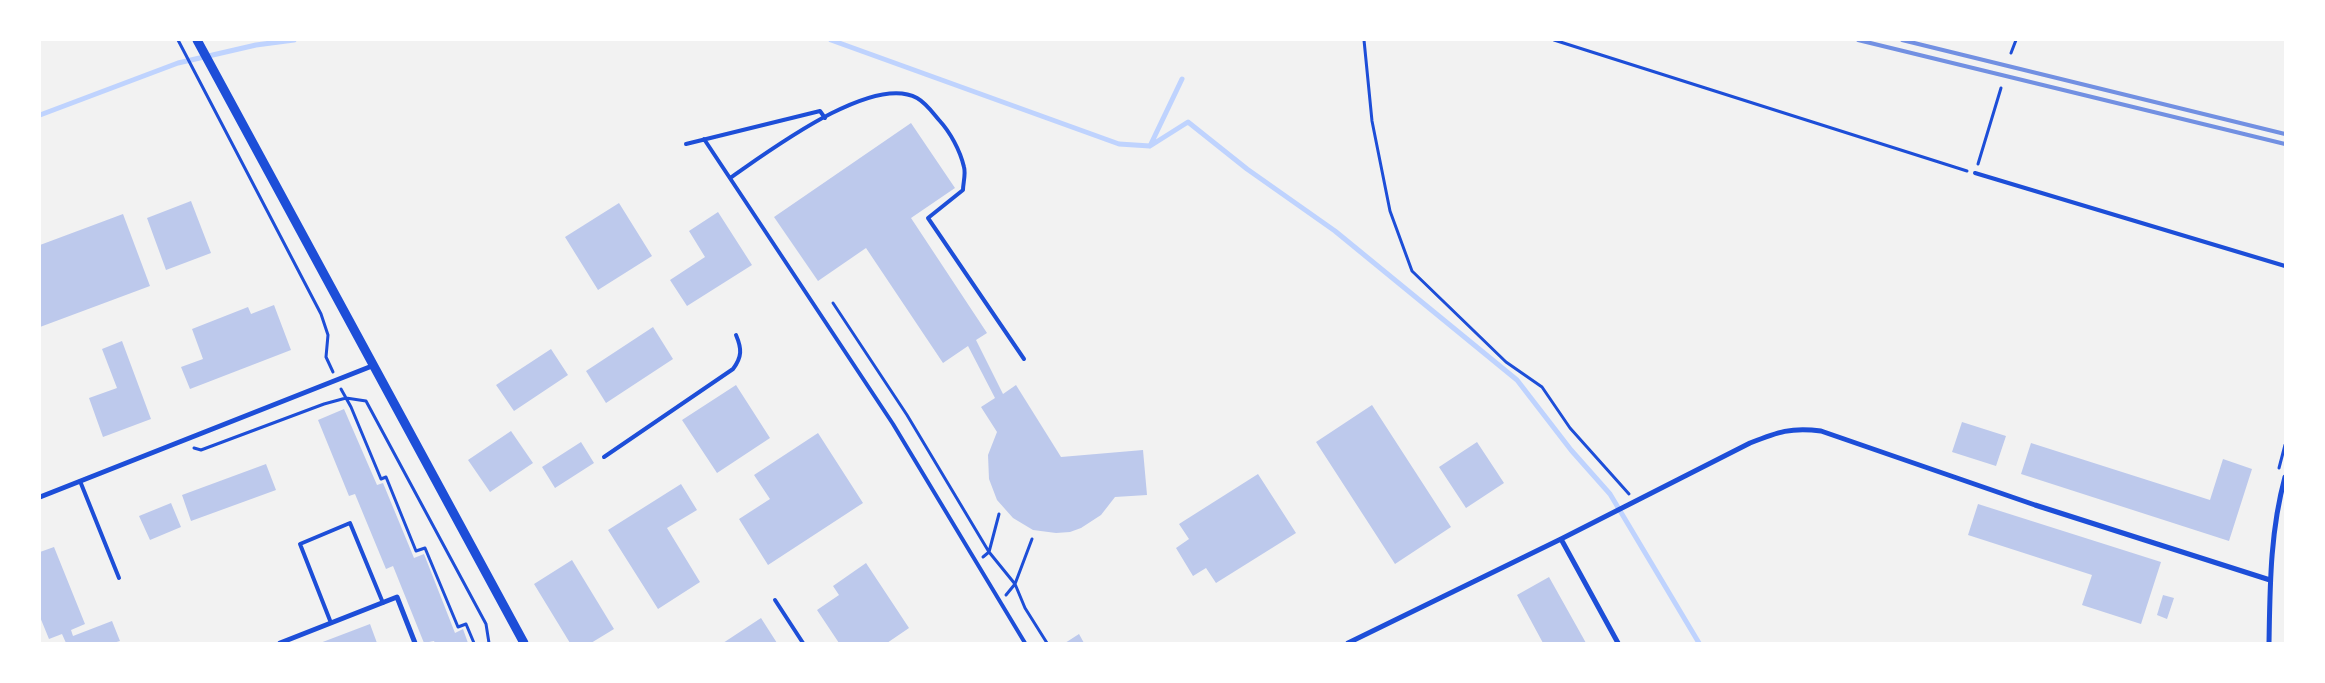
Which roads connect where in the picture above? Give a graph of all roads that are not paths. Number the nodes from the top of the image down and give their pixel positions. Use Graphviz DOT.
graph roads {
  1 [pos="197,40"];
  2 [pos="825,118"];
  3 [pos="704,139"];
  4 [pos="686,144"];
  5 [pos="1975,173"];
  6 [pos="730,178"];
  7 [pos="2285,266"];
  8 [pos="736,335"];
  9 [pos="1024,359"];
  10 [pos="372,366"];
  11 [pos="604,457"];
  12 [pos="2285,477"];
  13 [pos="80,481"];
  14 [pos="40,497"];
  15 [pos="1561,539"];
  16 [pos="119,578"];
  17 [pos="2270,580"];
  18 [pos="775,600"];
  19 [pos="383,603"];
  20 [pos="331,623"];
  21 [pos="280,643"];
  22 [pos="415,643"];
  23 [pos="524,643"];
  24 [pos="803,643"];
  25 [pos="1025,643"];
  26 [pos="1348,643"];
  27 [pos="1618,643"];
  28 [pos="2269,643"];
  1 -- 10 [label="street"];
  2 -- 3 [label="lane"];
  2 -- 6 [label="lane"];
  2 -- 9 [label="lane"];
  3 -- 4 [label="lane"];
  3 -- 6 [label="lane"];
  5 -- 7 [label="lane"];
  6 -- 25 [label="lane"];
  8 -- 11 [label="lane"];
  10 -- 13 [label="street"];
  10 -- 23 [label="street"];
  12 -- 17 [label="street"];
  13 -- 14 [label="street"];
  13 -- 16 [label="lane"];
  15 -- 17 [label="street"];
  15 -- 26 [label="street"];
  15 -- 27 [label="street"];
  17 -- 28 [label="street"];
  18 -- 24 [label="lane"];
  19 -- 20 [label="street"];
  19 -- 20 [label="lane"];
  19 -- 22 [label="street"];
  20 -- 21 [label="street"];
}
